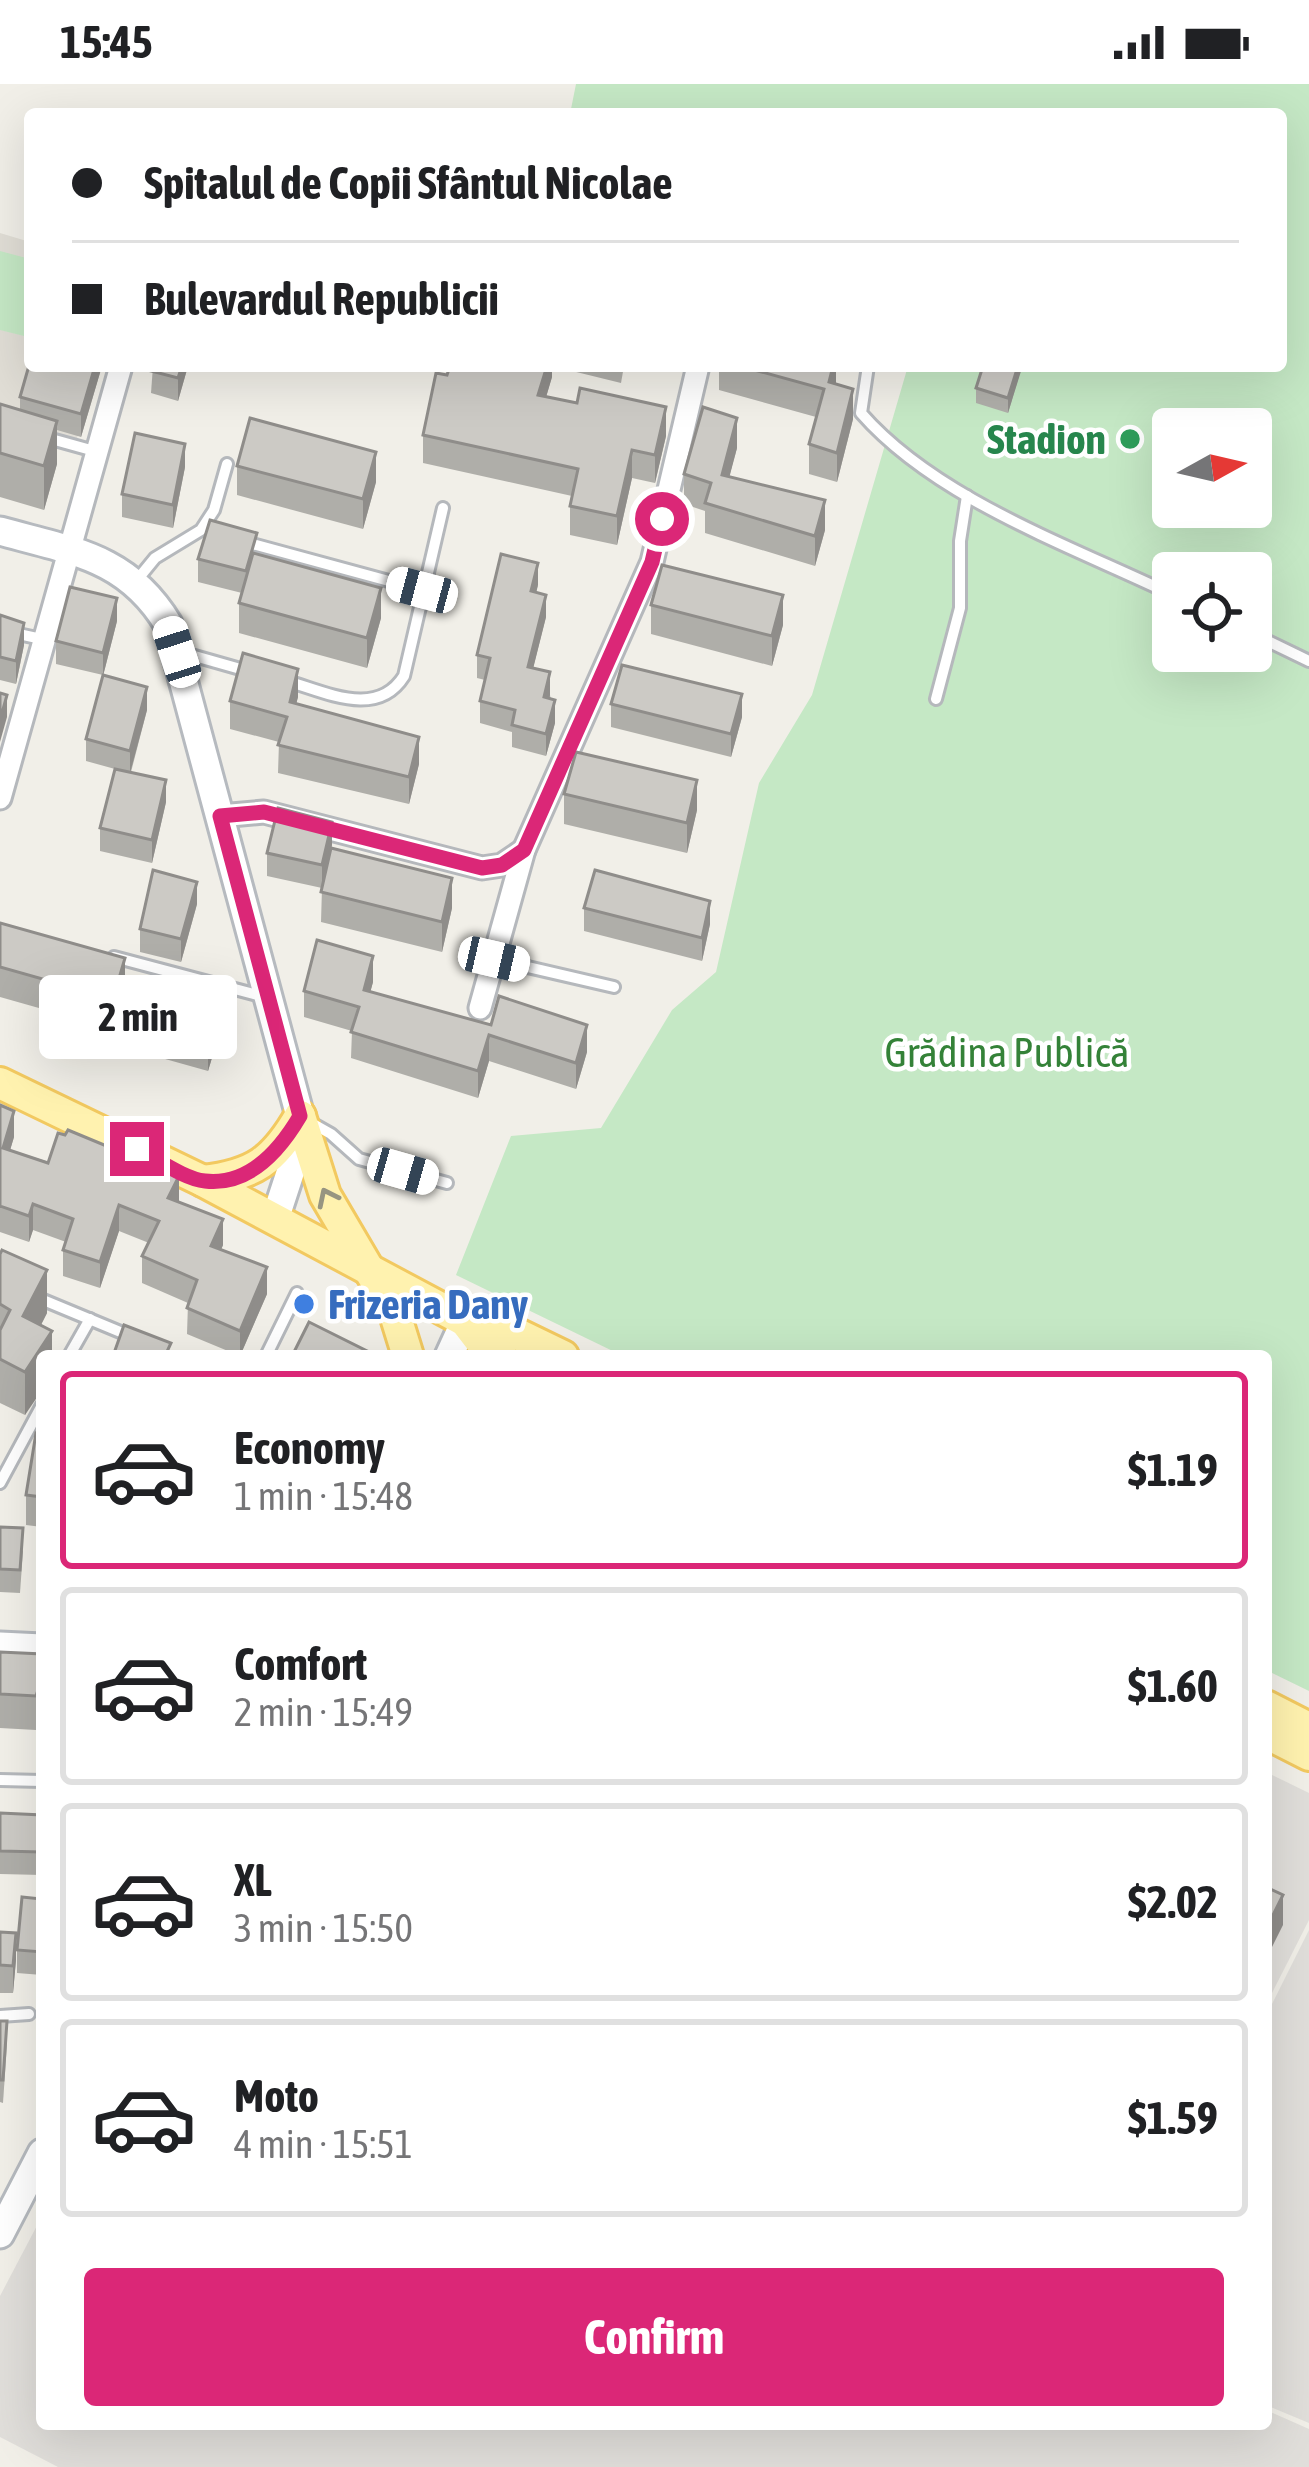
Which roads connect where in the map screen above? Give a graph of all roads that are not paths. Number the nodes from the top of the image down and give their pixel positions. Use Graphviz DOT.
graph roads {
  1 [pos="119,372"];
  2 [pos="697,372"];
  3 [pos="867,372"];
  4 [pos="39,436"];
  5 [pos="98,452"];
  6 [pos="227,464"];
  7 [pos="967,496"];
  8 [pos="443,508"];
  9 [pos="201,530"];
  10 [pos="0,531"];
  11 [pos="68,550"];
  12 [pos="135,582"];
  13 [pos="1152,585"];
  14 [pos="422,590"];
  15 [pos="0,630"];
  16 [pos="46,640"];
  17 [pos="1272,643"];
  18 [pos="177,652"];
  19 [pos="1309,661"];
  20 [pos="936,699"];
  21 [pos="0,797"];
  22 [pos="220,816"];
  23 [pos="524,850"];
  24 [pos="89,951"];
  25 [pos="494,959"];
  26 [pos="614,987"];
  27 [pos="268,998"];
  28 [pos="480,1008"];
  29 [pos="0,1083"];
  30 [pos="300,1116"];
  31 [pos="203,1181"];
  32 [pos="447,1184"];
  33 [pos="275,1219"];
  34 [pos="371,1270"];
  35 [pos="18,1289"];
  36 [pos="297,1292"];
  37 [pos="90,1319"];
  38 [pos="465,1321"];
  39 [pos="154,1347"];
  40 [pos="72,1350"];
  41 [pos="269,1350"];
  42 [pos="406,1350"];
  43 [pos="452,1350"];
  44 [pos="489,1350"];
  45 [pos="551,1350"];
  46 [pos="36,1416"];
  47 [pos="0,1483"];
  48 [pos="0,1646"];
  49 [pos="36,1648"];
  50 [pos="1272,1709"];
  51 [pos="1309,1727"];
  52 [pos="1272,1736"];
  53 [pos="1309,1755"];
  54 [pos="0,1780"];
  55 [pos="36,1780"];
  56 [pos="29,2014"];
  57 [pos="0,2016"];
  58 [pos="36,2165"];
  59 [pos="0,2234"];
  1 -- 5 [label="street"];
  2 -- 23 [label="street"];
  3 -- 7 [label="lane"];
  4 -- 5 [label="lane"];
  5 -- 11 [label="street"];
  6 -- 9 [label="lane"];
  7 -- 13 [label="lane"];
  7 -- 20 [label="lane"];
  8 -- 14 [label="lane"];
  9 -- 12 [label="lane"];
  9 -- 14 [label="lane"];
  10 -- 11 [label="main road"];
  11 -- 12 [label="main road"];
  11 -- 16 [label="street"];
  12 -- 18 [label="main road"];
  14 -- 18 [label="lane"];
  15 -- 16 [label="lane"];
  16 -- 21 [label="street"];
  17 -- 19 [label="lane"];
  18 -- 22 [label="main road"];
  22 -- 23 [label="street"];
  22 -- 27 [label="main road"];
  23 -- 25 [label="street"];
  24 -- 27 [label="lane"];
  25 -- 26 [label="lane"];
  25 -- 28 [label="street"];
  27 -- 30 [label="main road"];
  29 -- 31 [label="main road"];
  30 -- 31 [label="main road"];
  30 -- 32 [label="lane"];
  30 -- 33 [label="main road"];
  34 -- 30 [label="main road, one-way"];
  31 -- 33 [label="main road"];
  33 -- 34 [label="main road"];
  34 -- 38 [label="main road"];
  34 -- 42 [label="main road"];
  35 -- 37 [label="lane"];
  36 -- 41 [label="lane"];
  37 -- 39 [label="lane"];
  37 -- 40 [label="lane"];
  38 -- 43 [label="main road"];
  38 -- 44 [label="main road"];
  38 -- 45 [label="main road"];
  46 -- 47 [label="lane"];
  48 -- 49 [label="main road"];
  50 -- 51 [label="main road"];
  52 -- 53 [label="main road"];
  54 -- 55 [label="lane"];
  56 -- 57 [label="lane"];
  58 -- 59 [label="main road"];
}
